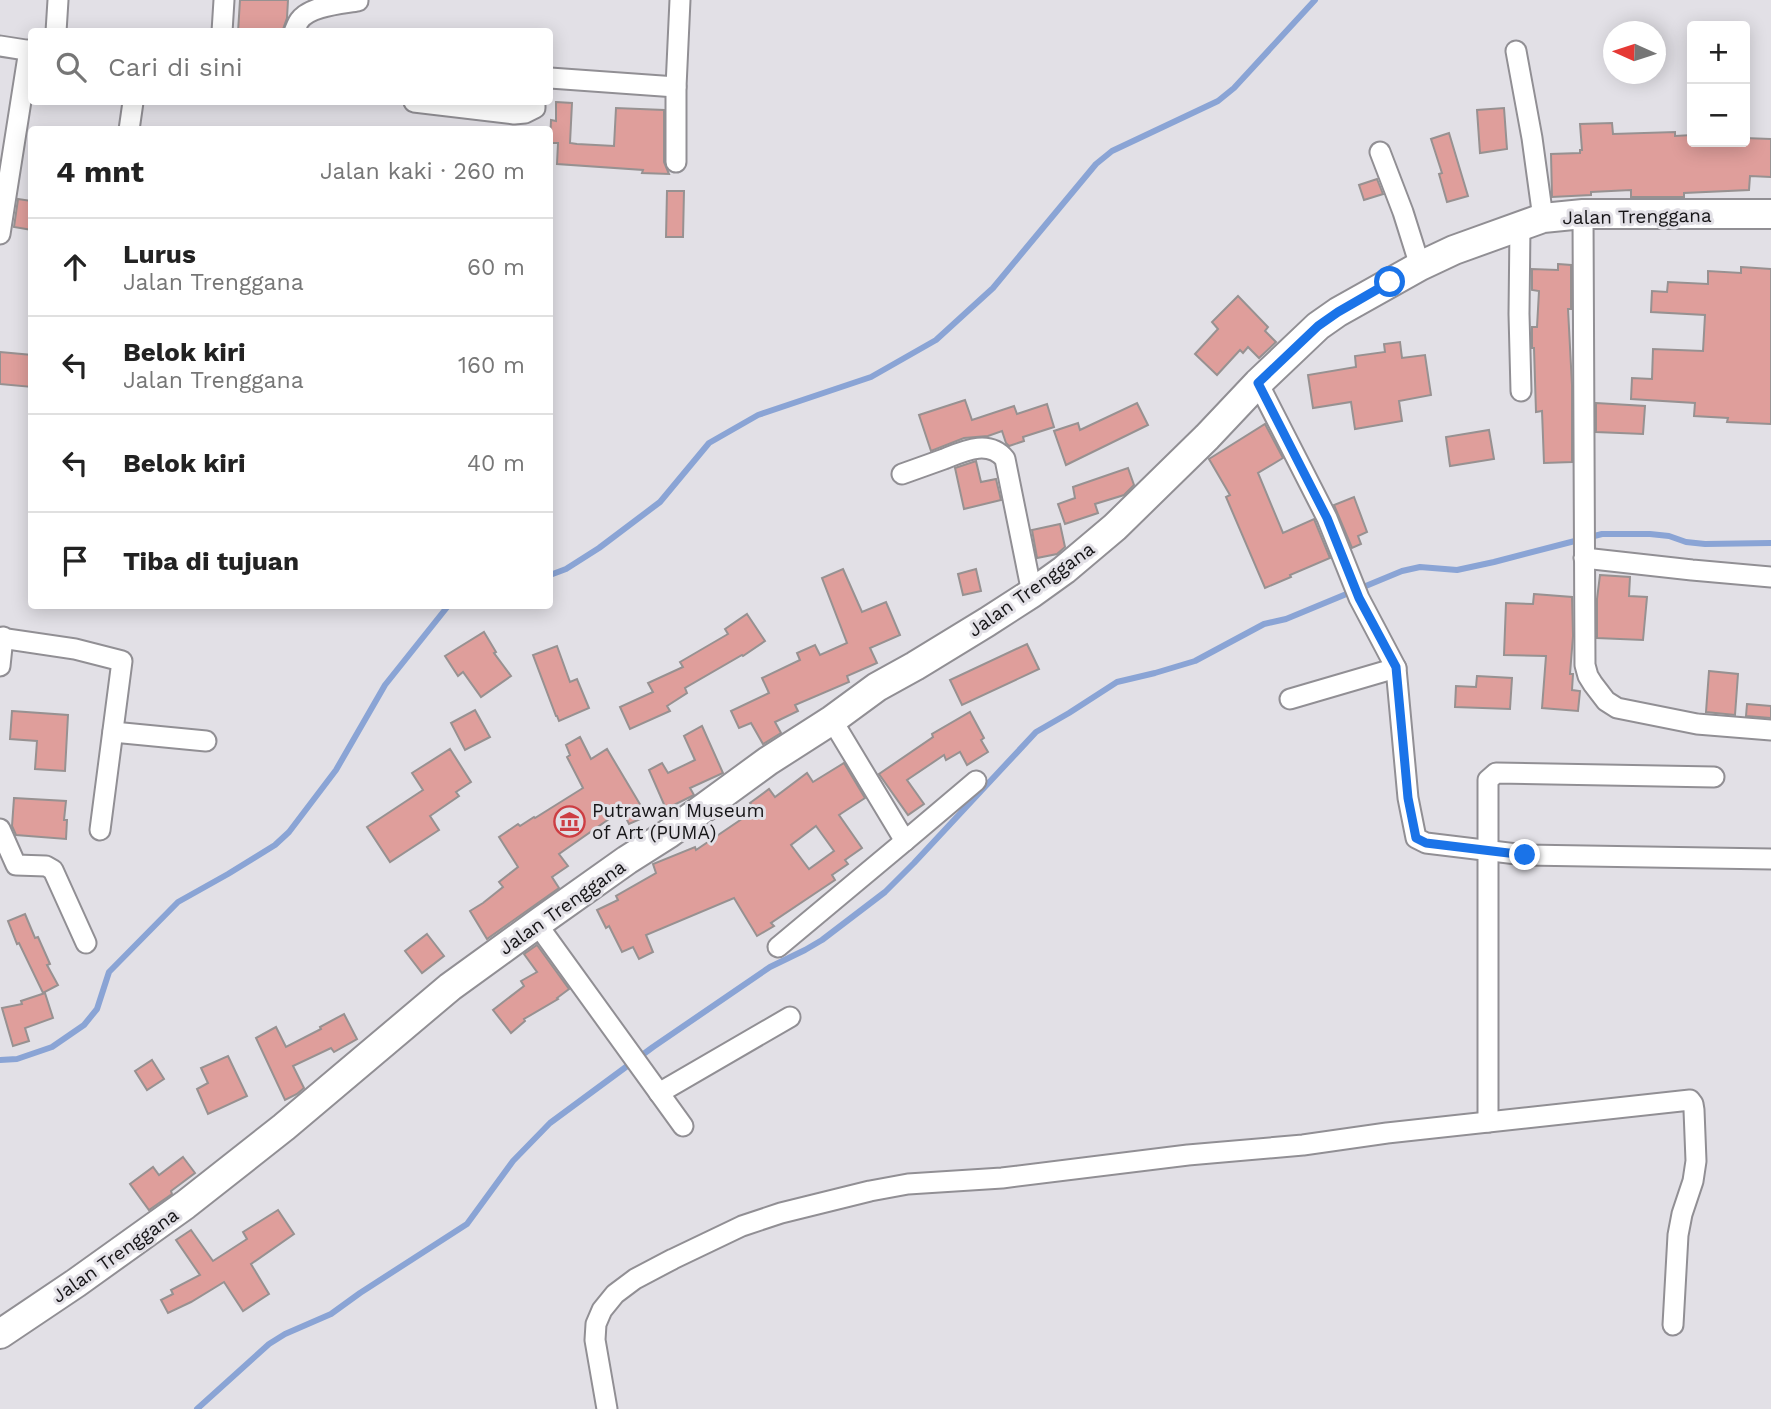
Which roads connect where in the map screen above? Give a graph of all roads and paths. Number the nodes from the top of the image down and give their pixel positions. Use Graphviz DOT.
graph roads {
  1 [pos="58,0"];
  2 [pos="224,0"];
  3 [pos="680,0"];
  4 [pos="358,1"];
  5 [pos="326,3"];
  6 [pos="56,28"];
  7 [pos="222,28"];
  8 [pos="296,28"];
  9 [pos="0,46"];
  10 [pos="28,51"];
  11 [pos="1516,51"];
  12 [pos="28,63"];
  13 [pos="553,78"];
  14 [pos="676,87"];
  15 [pos="133,105"];
  16 [pos="439,105"];
  17 [pos="535,105"];
  18 [pos="130,126"];
  19 [pos="1380,152"];
  20 [pos="676,162"];
  21 [pos="1583,214"];
  22 [pos="1771,214"];
  23 [pos="1531,223"];
  24 [pos="0,234"];
  25 [pos="1420,265"];
  26 [pos="1258,383"];
  27 [pos="1521,391"];
  28 [pos="902,474"];
  29 [pos="1584,558"];
  30 [pos="1771,577"];
  31 [pos="1032,593"];
  32 [pos="1,638"];
  33 [pos="0,666"];
  34 [pos="1396,667"];
  35 [pos="1290,699"];
  36 [pos="832,720"];
  37 [pos="1771,730"];
  38 [pos="113,732"];
  39 [pos="206,741"];
  40 [pos="1714,777"];
  41 [pos="976,781"];
  42 [pos="0,829"];
  43 [pos="100,830"];
  44 [pos="905,841"];
  45 [pos="1488,850"];
  46 [pos="1771,859"];
  47 [pos="537,924"];
  48 [pos="86,943"];
  49 [pos="778,947"];
  50 [pos="790,1017"];
  51 [pos="659,1093"];
  52 [pos="1488,1122"];
  53 [pos="683,1126"];
  54 [pos="1673,1325"];
  55 [pos="0,1334"];
  56 [pos="607,1409"];
  1 -- 6 [label="street"];
  2 -- 7 [label="street"];
  3 -- 14 [label="street"];
  4 -- 5 [label="street"];
  5 -- 8 [label="street"];
  9 -- 10 [label="street"];
  11 -- 23 [label="street"];
  12 -- 24 [label="street"];
  13 -- 14 [label="street"];
  14 -- 20 [label="street"];
  15 -- 18 [label="street"];
  16 -- 17 [label="street"];
  19 -- 25 [label="street"];
  21 -- 22 [label="main road, Jalan Trenggana"];
  21 -- 23 [label="main road, Jalan Trenggana"];
  21 -- 29 [label="street"];
  23 -- 25 [label="main road, Jalan Trenggana"];
  23 -- 27 [label="street"];
  25 -- 26 [label="main road, Jalan Trenggana"];
  26 -- 31 [label="main road, Jalan Trenggana"];
  26 -- 34 [label="street"];
  28 -- 31 [label="street"];
  29 -- 30 [label="street"];
  29 -- 37 [label="street"];
  31 -- 36 [label="main road, Jalan Trenggana"];
  32 -- 33 [label="street"];
  32 -- 38 [label="street"];
  34 -- 35 [label="street"];
  34 -- 45 [label="street"];
  36 -- 44 [label="street"];
  36 -- 47 [label="main road, Jalan Trenggana"];
  38 -- 39 [label="street"];
  38 -- 43 [label="street"];
  40 -- 45 [label="street"];
  41 -- 44 [label="street"];
  42 -- 48 [label="street"];
  44 -- 49 [label="street"];
  45 -- 46 [label="street"];
  45 -- 52 [label="street"];
  47 -- 51 [label="street"];
  47 -- 55 [label="main road, Jalan Trenggana"];
  50 -- 51 [label="street"];
  51 -- 53 [label="street"];
  52 -- 54 [label="street"];
  52 -- 56 [label="street"];
}
